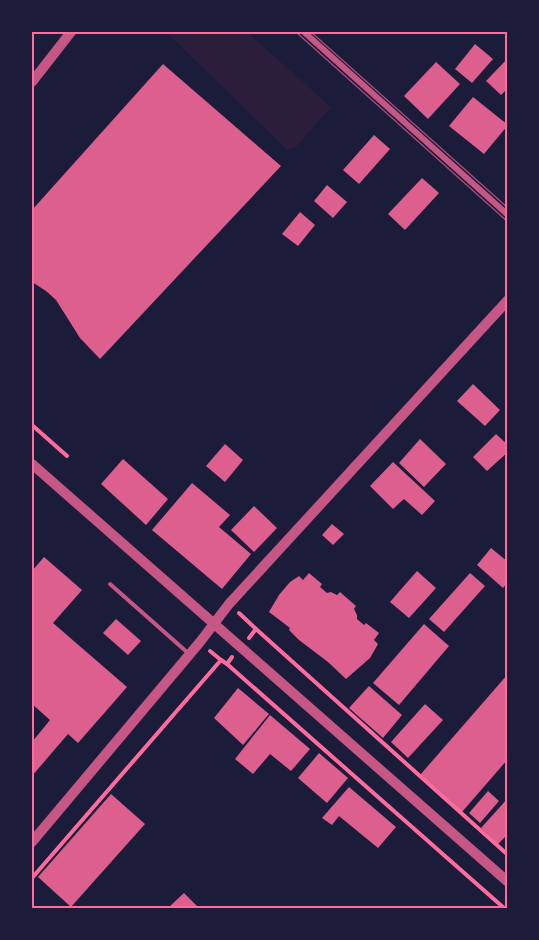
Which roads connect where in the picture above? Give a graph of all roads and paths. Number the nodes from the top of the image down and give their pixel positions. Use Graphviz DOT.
graph roads {
  1 [pos="71,32"];
  2 [pos="304,32"];
  3 [pos="32,82"];
  4 [pos="507,215"];
  5 [pos="507,300"];
  6 [pos="32,425"];
  7 [pos="67,456"];
  8 [pos="34,470"];
  9 [pos="110,584"];
  10 [pos="229,604"];
  11 [pos="214,623"];
  12 [pos="256,628"];
  13 [pos="240,647"];
  14 [pos="189,655"];
  15 [pos="227,664"];
  16 [pos="32,842"];
  17 [pos="507,855"];
  18 [pos="32,879"];
  19 [pos="507,882"];
  20 [pos="504,909"];
  1 -- 3 [label="street"];
  2 -- 4 [label="street"];
  5 -- 10 [label="street"];
  6 -- 7 [label="path"];
  8 -- 11 [label="street"];
  9 -- 14 [label="lane"];
  10 -- 11 [label="street"];
  10 -- 12 [label="path"];
  11 -- 13 [label="street"];
  11 -- 14 [label="street"];
  12 -- 13 [label="path"];
  12 -- 17 [label="path"];
  13 -- 15 [label="path"];
  13 -- 19 [label="street"];
  14 -- 16 [label="street"];
  15 -- 18 [label="path"];
  15 -- 20 [label="path"];
}
